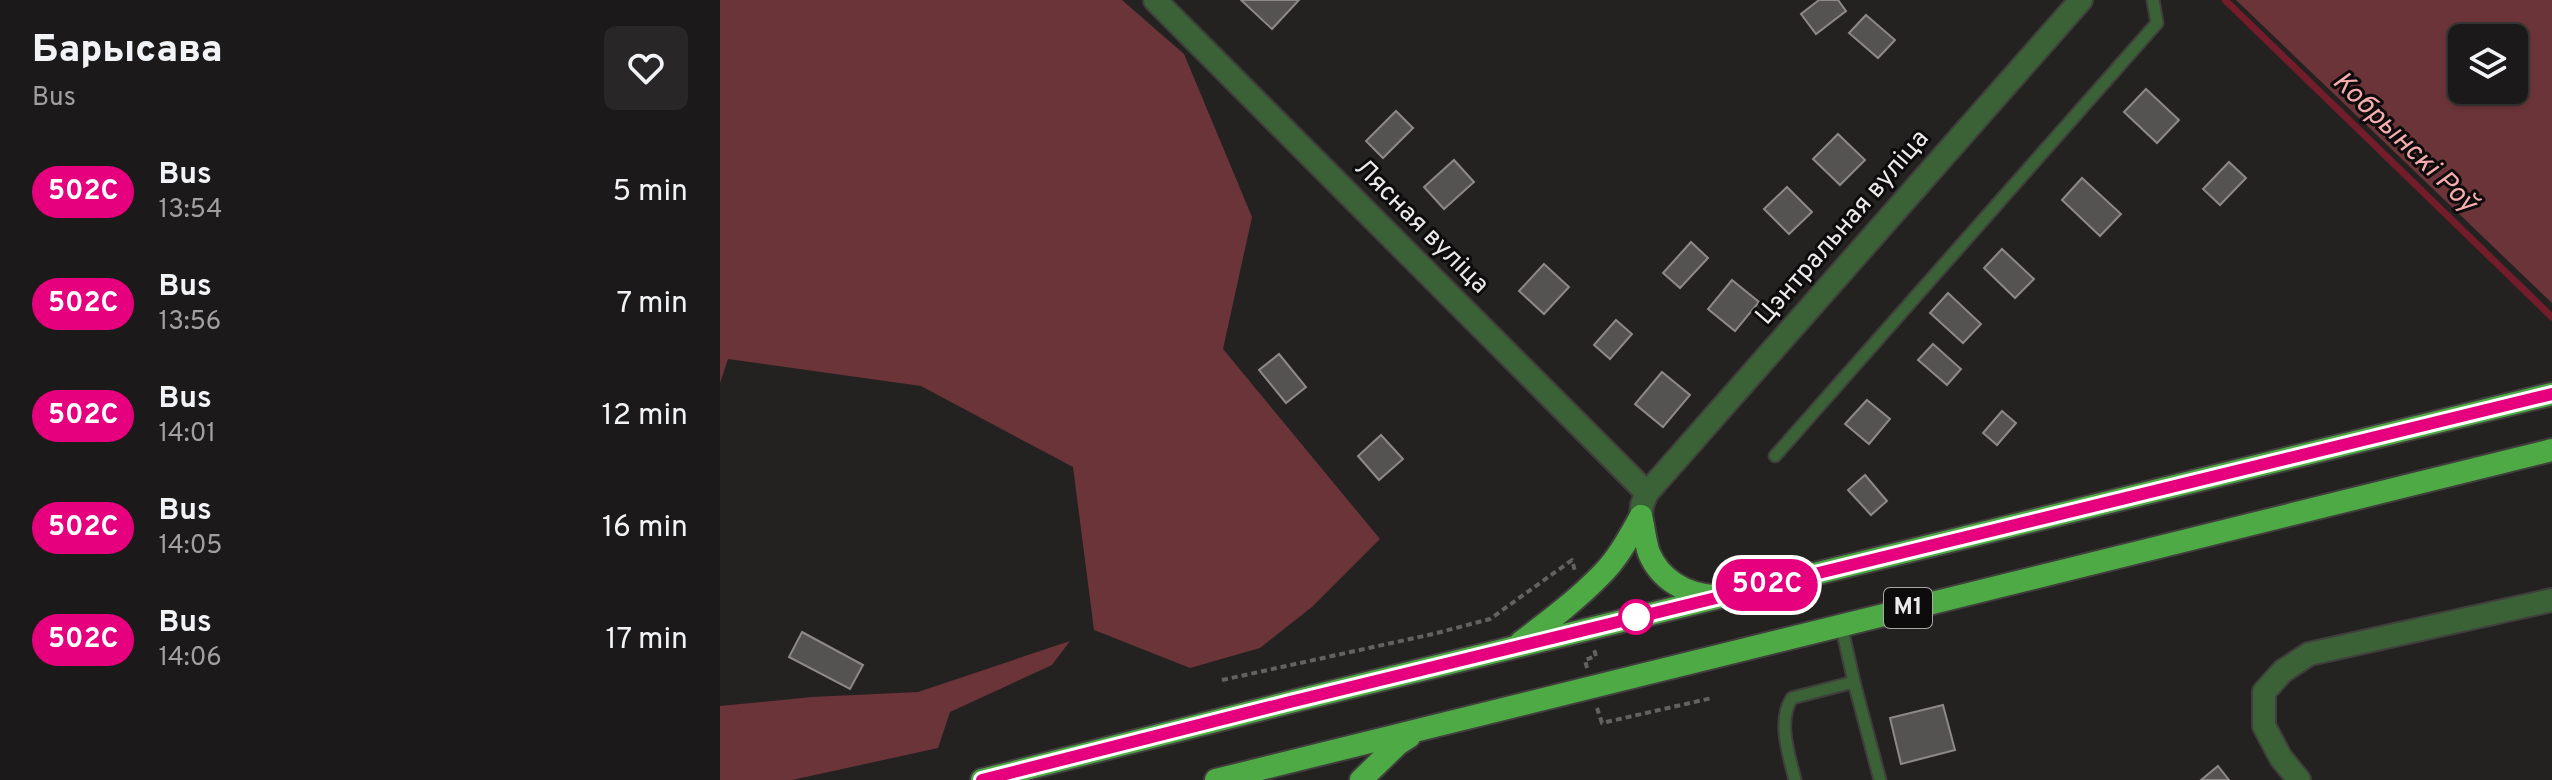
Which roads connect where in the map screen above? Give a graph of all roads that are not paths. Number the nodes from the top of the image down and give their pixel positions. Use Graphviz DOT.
graph roads {
  1 [pos="1155,0"];
  2 [pos="2081,0"];
  3 [pos="2153,0"];
  4 [pos="2552,394"];
  5 [pos="2552,450"];
  6 [pos="1775,456"];
  7 [pos="1647,493"];
  8 [pos="1641,516"];
  9 [pos="1719,597"];
  10 [pos="2552,600"];
  11 [pos="1841,624"];
  12 [pos="1513,648"];
  13 [pos="1854,682"];
  14 [pos="1420,729"];
  15 [pos="1233,779"];
  16 [pos="982,780"];
  17 [pos="1361,780"];
  18 [pos="1795,780"];
  19 [pos="1880,780"];
  20 [pos="2299,780"];
  1 -- 7 [label="street, Лясная вуліца"];
  2 -- 7 [label="street, Цэнтральная вуліца"];
  3 -- 6 [label="lane"];
  4 -- 9 [label="highway, М1"];
  5 -- 11 [label="highway, М1"];
  7 -- 8 [label="street"];
  8 -- 9 [label="highway"];
  8 -- 12 [label="highway"];
  9 -- 12 [label="highway, М1"];
  10 -- 20 [label="street"];
  11 -- 13 [label="lane"];
  11 -- 14 [label="highway, М1"];
  12 -- 16 [label="highway, М1"];
  13 -- 18 [label="lane"];
  13 -- 19 [label="lane"];
  14 -- 15 [label="highway, М1"];
  14 -- 17 [label="highway"];
}
